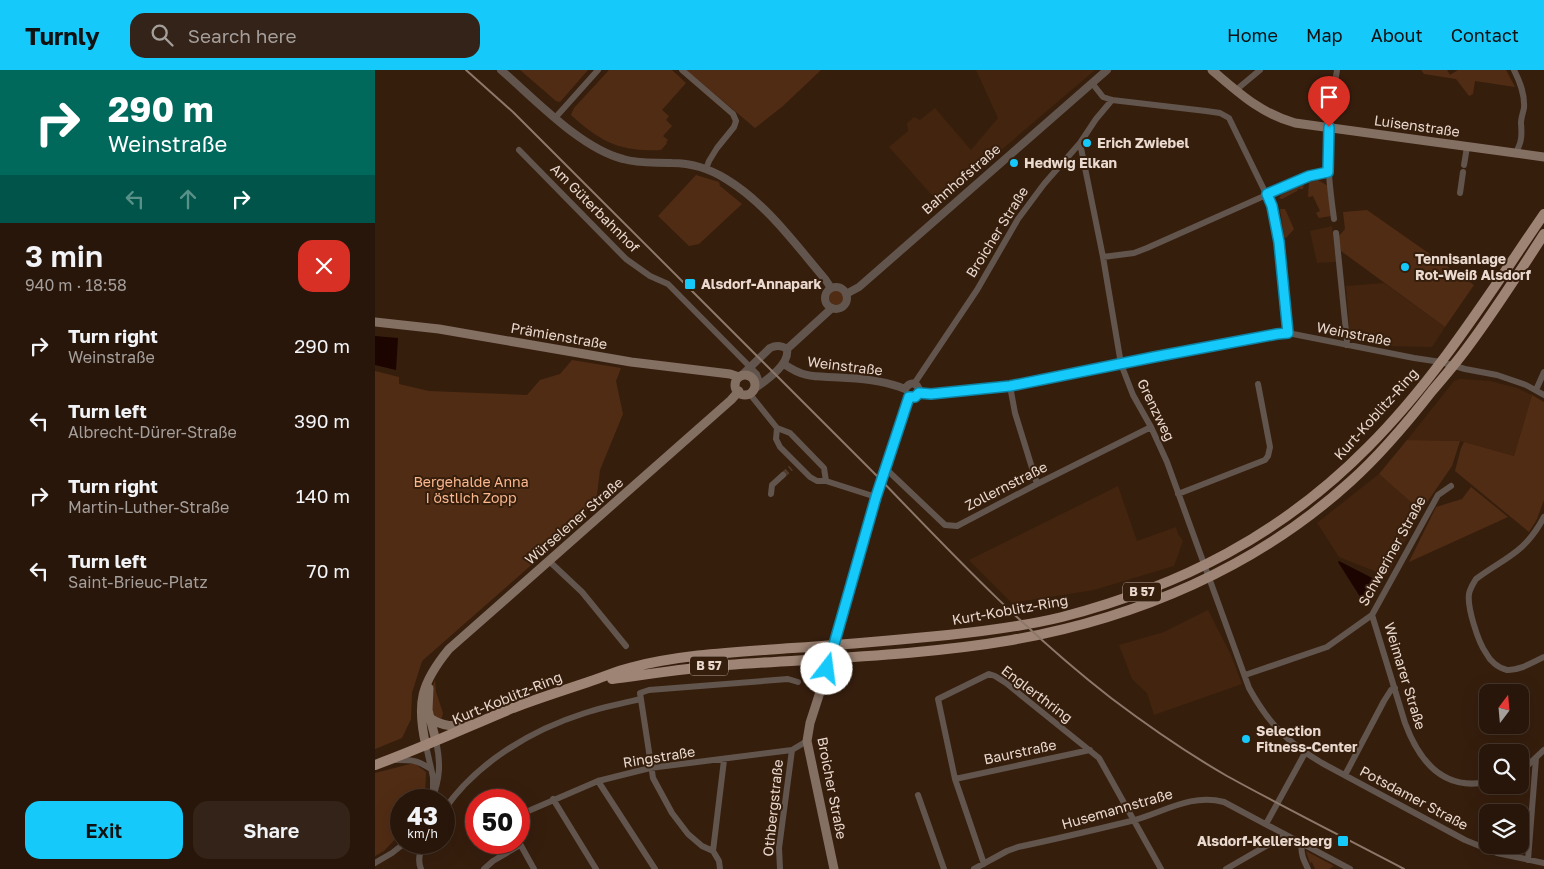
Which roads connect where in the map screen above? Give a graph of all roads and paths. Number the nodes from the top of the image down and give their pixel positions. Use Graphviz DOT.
graph roads {
  1 [pos="501,70"];
  2 [pos="598,70"];
  3 [pos="682,70"];
  4 [pos="1107,70"];
  5 [pos="1212,70"];
  6 [pos="1260,70"];
  7 [pos="1337,70"];
  8 [pos="1513,70"];
  9 [pos="1092,83"];
  10 [pos="1236,90"];
  11 [pos="1112,100"];
  12 [pos="555,118"];
  13 [pos="1329,127"];
  14 [pos="1080,143"];
  15 [pos="1467,147"];
  16 [pos="519,150"];
  17 [pos="1515,154"];
  18 [pos="1544,158"];
  19 [pos="706,169"];
  20 [pos="1328,172"];
  21 [pos="1460,193"];
  22 [pos="1267,194"];
  23 [pos="1544,214"];
  24 [pos="1334,220"];
  25 [pos="1335,233"];
  26 [pos="1544,234"];
  27 [pos="1103,257"];
  28 [pos="831,288"];
  29 [pos="846,294"];
  30 [pos="832,308"];
  31 [pos="375,322"];
  32 [pos="1288,333"];
  33 [pos="1346,345"];
  34 [pos="787,349"];
  35 [pos="1441,362"];
  36 [pos="784,364"];
  37 [pos="1121,364"];
  38 [pos="1453,365"];
  39 [pos="751,366"];
  40 [pos="1544,372"];
  41 [pos="740,376"];
  42 [pos="914,384"];
  43 [pos="1258,384"];
  44 [pos="1010,386"];
  45 [pos="905,389"];
  46 [pos="754,390"];
  47 [pos="1536,390"];
  48 [pos="739,391"];
  49 [pos="919,393"];
  50 [pos="1544,395"];
  51 [pos="909,397"];
  52 [pos="1151,427"];
  53 [pos="777,428"];
  54 [pos="885,468"];
  55 [pos="783,475"];
  56 [pos="826,482"];
  57 [pos="1037,484"];
  58 [pos="1451,486"];
  59 [pos="771,494"];
  60 [pos="1178,494"];
  61 [pos="876,497"];
  62 [pos="1544,517"];
  63 [pos="549,560"];
  64 [pos="1205,566"];
  65 [pos="1210,577"];
  66 [pos="1372,614"];
  67 [pos="834,645"];
  68 [pos="626,646"];
  69 [pos="1544,657"];
  70 [pos="831,658"];
  71 [pos="431,675"];
  72 [pos="1245,675"];
  73 [pos="589,682"];
  74 [pos="798,682"];
  75 [pos="1395,688"];
  76 [pos="640,696"];
  77 [pos="430,718"];
  78 [pos="479,723"];
  79 [pos="436,741"];
  80 [pos="807,741"];
  81 [pos="426,746"];
  82 [pos="792,750"];
  83 [pos="1090,750"];
  84 [pos="1544,750"];
  85 [pos="1305,753"];
  86 [pos="1536,758"];
  87 [pos="723,760"];
  88 [pos="387,761"];
  89 [pos="1529,763"];
  90 [pos="375,765"];
  91 [pos="651,768"];
  92 [pos="431,769"];
  93 [pos="1345,775"];
  94 [pos="955,779"];
  95 [pos="598,781"];
  96 [pos="1479,783"];
  97 [pos="432,789"];
  98 [pos="435,789"];
  99 [pos="917,795"];
  100 [pos="455,796"];
  101 [pos="553,799"];
  102 [pos="530,810"];
  103 [pos="1134,820"];
  104 [pos="1266,824"];
  105 [pos="1285,834"];
  106 [pos="1302,844"];
  107 [pos="713,851"];
  108 [pos="390,854"];
  109 [pos="420,854"];
  110 [pos="504,854"];
  111 [pos="526,854"];
  112 [pos="1528,860"];
  113 [pos="1544,862"];
  114 [pos="375,863"];
  115 [pos="984,864"];
  116 [pos="1347,868"];
  117 [pos="421,869"];
  118 [pos="484,869"];
  119 [pos="534,869"];
  120 [pos="596,869"];
  121 [pos="655,869"];
  122 [pos="720,869"];
  123 [pos="780,869"];
  124 [pos="834,869"];
  125 [pos="944,869"];
  126 [pos="974,869"];
  127 [pos="1161,869"];
  128 [pos="1226,869"];
  129 [pos="1308,869"];
  1 -- 12 [label="street"];
  2 -- 12 [label="street"];
  3 -- 19 [label="street"];
  4 -- 9 [label="street, Bahnhofstraße"];
  5 -- 10 [label="main road, Luisenstraße"];
  6 -- 10 [label="street"];
  7 -- 13 [label="street"];
  8 -- 17 [label="street"];
  9 -- 11 [label="street"];
  9 -- 29 [label="street, Bahnhofstraße"];
  10 -- 13 [label="main road, Luisenstraße"];
  11 -- 14 [label="street, Broicher Straße"];
  11 -- 22 [label="street"];
  12 -- 19 [label="street"];
  13 -- 15 [label="main road, Luisenstraße"];
  13 -- 20 [label="street"];
  14 -- 27 [label="street, Grenzweg"];
  14 -- 42 [label="street, Broicher Straße"];
  15 -- 17 [label="main road, Luisenstraße"];
  15 -- 21 [label="street"];
  16 -- 39 [label="street, Am Güterbahnhof"];
  17 -- 18 [label="main road, Luisenstraße"];
  19 -- 28 [label="street"];
  20 -- 22 [label="street"];
  20 -- 24 [label="street"];
  22 -- 27 [label="street"];
  22 -- 32 [label="street"];
  23 -- 35 [label="main road, Kurt-Koblitz-Ring / B 57"];
  25 -- 33 [label="street"];
  26 -- 38 [label="main road, Kurt-Koblitz-Ring / B 57"];
  27 -- 37 [label="street, Grenzweg"];
  28 -- 29 [label="street"];
  28 -- 30 [label="street"];
  29 -- 30 [label="street"];
  30 -- 34 [label="street"];
  31 -- 41 [label="main road, Prämienstraße"];
  32 -- 33 [label="street, Weinstraße"];
  32 -- 37 [label="street, Weinstraße"];
  33 -- 35 [label="street, Weinstraße"];
  34 -- 36 [label="street"];
  34 -- 39 [label="street"];
  35 -- 38 [label="street, Weinstraße"];
  35 -- 64 [label="main road, Kurt-Koblitz-Ring / B 57"];
  36 -- 45 [label="street, Weinstraße"];
  36 -- 46 [label="street"];
  37 -- 44 [label="street, Weinstraße"];
  37 -- 52 [label="street, Grenzweg"];
  38 -- 47 [label="street, Weinstraße"];
  38 -- 65 [label="main road, Kurt-Koblitz-Ring / B 57"];
  39 -- 41 [label="street"];
  39 -- 46 [label="street, Am Güterbahnhof"];
  40 -- 47 [label="street"];
  41 -- 46 [label="main road"];
  41 -- 48 [label="main road"];
  42 -- 45 [label="street"];
  42 -- 49 [label="street"];
  43 -- 60 [label="street"];
  44 -- 49 [label="street, Weinstraße"];
  44 -- 57 [label="street"];
  45 -- 51 [label="street"];
  46 -- 48 [label="main road"];
  46 -- 53 [label="street, Am Güterbahnhof"];
  47 -- 50 [label="street, Weinstraße"];
  48 -- 63 [label="main road, Würselener Straße"];
  49 -- 51 [label="street"];
  51 -- 54 [label="street, Broicher Straße"];
  52 -- 57 [label="street, Zollernstraße"];
  52 -- 60 [label="street, Grenzweg"];
  53 -- 56 [label="street"];
  53 -- 56 [label="street"];
  54 -- 57 [label="street, Zollernstraße"];
  54 -- 61 [label="street, Broicher Straße"];
  55 -- 59 [label="street"];
  56 -- 61 [label="street"];
  58 -- 66 [label="street, Schweriner Straße"];
  60 -- 64 [label="street, Grenzweg"];
  61 -- 67 [label="street, Broicher Straße"];
  62 -- 69 [label="street"];
  63 -- 68 [label="street"];
  63 -- 71 [label="main road, Würselener Straße"];
  64 -- 65 [label="street, Grenzweg"];
  64 -- 67 [label="main road, Kurt-Koblitz-Ring / B 57"];
  65 -- 70 [label="main road, Kurt-Koblitz-Ring / B 57"];
  65 -- 72 [label="street"];
  66 -- 72 [label="street, Schweriner Straße"];
  66 -- 75 [label="street, Weimarer Straße"];
  67 -- 70 [label="street, Broicher Straße"];
  67 -- 73 [label="main road, Kurt-Koblitz-Ring / B 57"];
  70 -- 73 [label="main road, Kurt-Koblitz-Ring / B 57"];
  70 -- 80 [label="main road, Broicher Straße"];
  71 -- 77 [label="main road, Würselener Straße"];
  71 -- 81 [label="main road, Würselener Straße"];
  72 -- 85 [label="street"];
  73 -- 78 [label="main road, Kurt-Koblitz-Ring / B 57"];
  74 -- 76 [label="street"];
  75 -- 93 [label="street"];
  75 -- 96 [label="street, Weimarer Straße"];
  76 -- 91 [label="street"];
  76 -- 100 [label="street"];
  77 -- 78 [label="main road"];
  77 -- 79 [label="main road, Würselener Straße"];
  78 -- 79 [label="main road, Kurt-Koblitz-Ring / B 57"];
  79 -- 81 [label="main road, B 57"];
  79 -- 98 [label="street"];
  80 -- 82 [label="street, Ringstraße"];
  80 -- 124 [label="main road, Broicher Straße"];
  81 -- 88 [label="main road, B 57"];
  81 -- 92 [label="street"];
  82 -- 87 [label="street, Ringstraße"];
  82 -- 123 [label="street, Othbergstraße"];
  83 -- 94 [label="street, Baurstraße"];
  83 -- 94 [label="street, Englerthring"];
  83 -- 103 [label="street, Englerthring"];
  84 -- 86 [label="street"];
  85 -- 93 [label="street, Potsdamer Straße"];
  85 -- 104 [label="street"];
  86 -- 89 [label="street"];
  86 -- 112 [label="street"];
  87 -- 91 [label="street, Ringstraße"];
  87 -- 107 [label="street"];
  88 -- 90 [label="main road, B 57"];
  88 -- 92 [label="street"];
  91 -- 95 [label="street, Ringstraße"];
  91 -- 107 [label="street"];
  92 -- 97 [label="street"];
  93 -- 112 [label="street, Potsdamer Straße"];
  94 -- 115 [label="street, Englerthring"];
  95 -- 101 [label="street, Ringstraße"];
  95 -- 121 [label="street"];
  99 -- 125 [label="street"];
  101 -- 102 [label="street, Ringstraße"];
  101 -- 120 [label="street"];
  103 -- 104 [label="street, Husemannstraße"];
  103 -- 115 [label="street, Husemannstraße"];
  103 -- 127 [label="street, Englerthring"];
  104 -- 105 [label="street, Husemannstraße"];
  105 -- 106 [label="street, Husemannstraße"];
  105 -- 128 [label="street"];
  106 -- 116 [label="street, Husemannstraße"];
  106 -- 129 [label="street"];
  107 -- 122 [label="street"];
  108 -- 114 [label="street"];
  109 -- 117 [label="street"];
  110 -- 118 [label="street"];
  111 -- 119 [label="street"];
  112 -- 113 [label="street, Potsdamer Straße"];
  115 -- 126 [label="street, Husemannstraße"];
}
